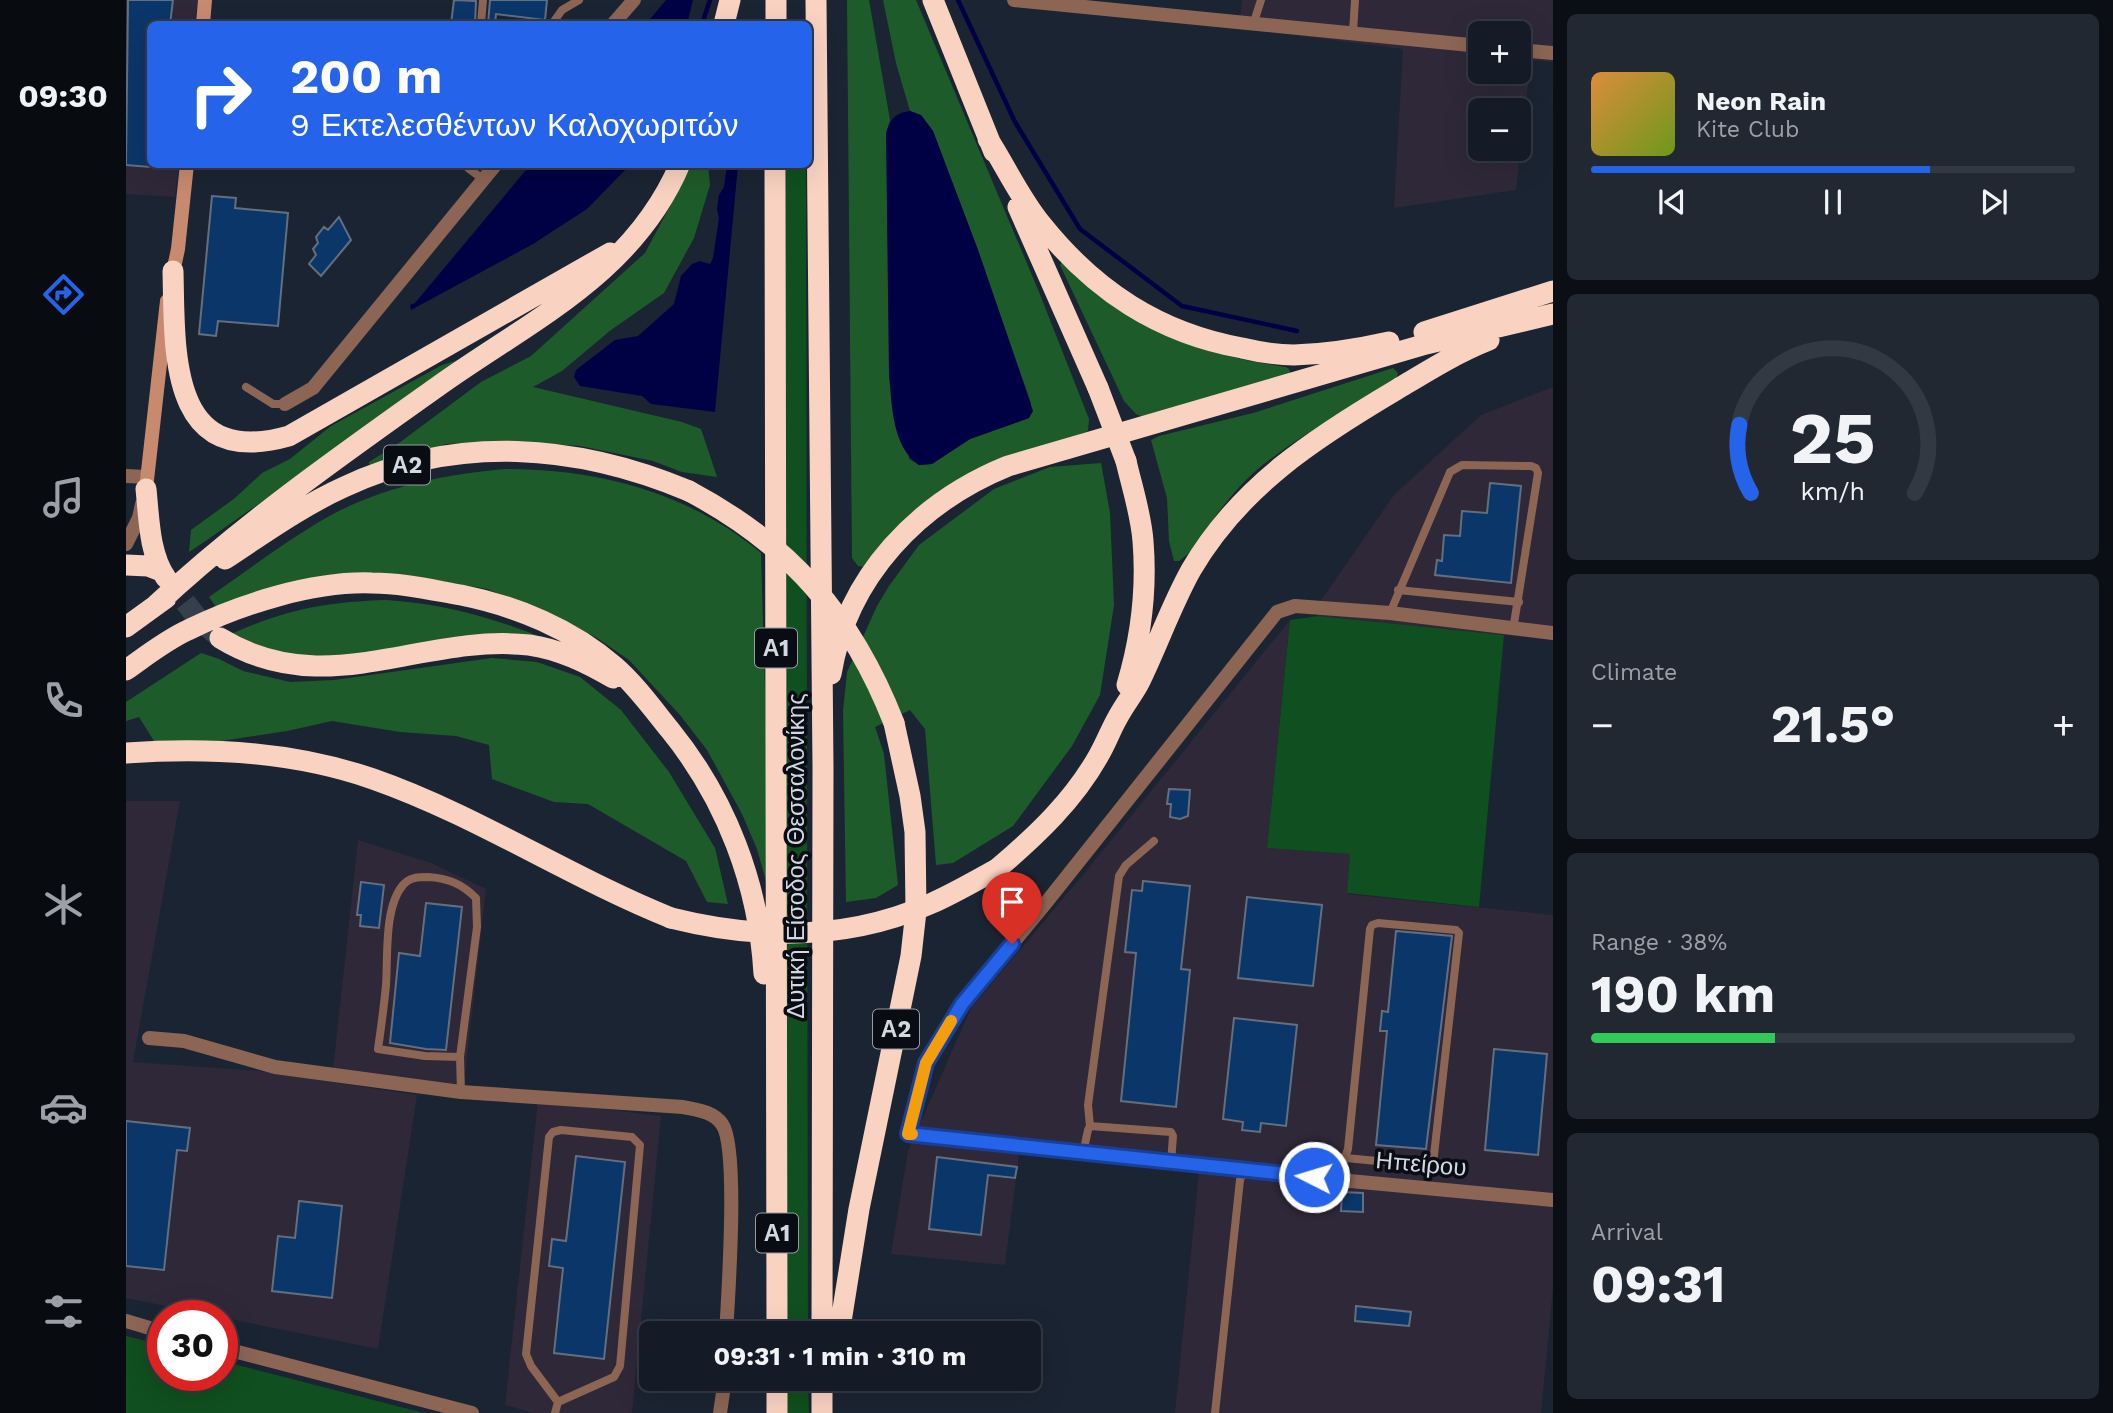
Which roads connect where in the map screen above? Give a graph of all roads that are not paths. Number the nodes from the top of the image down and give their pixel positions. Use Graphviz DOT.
graph roads {
  1 [pos="205,0"];
  2 [pos="483,0"];
  3 [pos="579,0"];
  4 [pos="634,0"];
  5 [pos="730,0"];
  6 [pos="776,0"];
  7 [pos="816,0"];
  8 [pos="933,0"];
  9 [pos="1014,0"];
  10 [pos="1261,0"];
  11 [pos="1355,0"];
  12 [pos="203,21"];
  13 [pos="481,21"];
  14 [pos="554,21"];
  15 [pos="616,21"];
  16 [pos="725,21"];
  17 [pos="775,21"];
  18 [pos="1254,22"];
  19 [pos="1353,32"];
  20 [pos="1468,45"];
  21 [pos="1531,51"];
  22 [pos="1553,53"];
  23 [pos="988,139"];
  24 [pos="186,168"];
  25 [pos="468,168"];
  26 [pos="493,168"];
  27 [pos="678,168"];
  28 [pos="775,168"];
  29 [pos="484,180"];
  30 [pos="631,242"];
  31 [pos="173,271"];
  32 [pos="1553,291"];
  33 [pos="1553,314"];
  34 [pos="246,387"];
  35 [pos="285,404"];
  36 [pos="126,476"];
  37 [pos="146,483"];
  38 [pos="126,544"];
  39 [pos="126,565"];
  40 [pos="1398,590"];
  41 [pos="1518,602"];
  42 [pos="156,605"];
  43 [pos="1390,613"];
  44 [pos="126,627"];
  45 [pos="1513,629"];
  46 [pos="1553,633"];
  47 [pos="220,638"];
  48 [pos="126,670"];
  49 [pos="638,693"];
  50 [pos="1119,714"];
  51 [pos="126,753"];
  52 [pos="823,766"];
  53 [pos="1154,841"];
  54 [pos="149,1038"];
  55 [pos="460,1057"];
  56 [pos="461,1093"];
  57 [pos="1090,1126"];
  58 [pos="777,1132"];
  59 [pos="1083,1153"];
  60 [pos="1346,1158"];
  61 [pos="1171,1163"];
  62 [pos="1244,1171"];
  63 [pos="1337,1179"];
  64 [pos="1553,1200"];
  65 [pos="126,1321"];
  66 [pos="727,1321"];
  67 [pos="777,1321"];
  68 [pos="822,1321"];
  69 [pos="841,1321"];
  70 [pos="147,1327"];
  71 [pos="238,1352"];
  72 [pos="723,1391"];
  73 [pos="777,1391"];
  74 [pos="822,1391"];
  75 [pos="826,1391"];
  76 [pos="558,1402"];
  77 [pos="822,1412"];
  78 [pos="472,1413"];
  79 [pos="555,1413"];
  80 [pos="720,1413"];
  81 [pos="777,1413"];
  82 [pos="1215,1413"];
  1 -- 12 [label="street"];
  2 -- 13 [label="lane"];
  3 -- 14 [label="lane"];
  4 -- 15 [label="street"];
  5 -- 16 [label="highway"];
  6 -- 17 [label="highway"];
  7 -- 52 [label="highway, Δυτική Είσοδος Θεσσαλονίκης / Α1"];
  8 -- 23 [label="highway"];
  9 -- 18 [label="street"];
  10 -- 18 [label="lane"];
  11 -- 19 [label="lane"];
  18 -- 19 [label="street"];
  19 -- 20 [label="street"];
  21 -- 22 [label="street"];
  23 -- 32 [label="highway"];
  23 -- 50 [label="highway, bridge"];
  24 -- 31 [label="street"];
  25 -- 29 [label="lane"];
  26 -- 29 [label="street"];
  27 -- 30 [label="highway"];
  28 -- 58 [label="highway, Δυτική Είσοδος Θεσσαλονίκης / Α1"];
  29 -- 35 [label="street"];
  30 -- 31 [label="highway"];
  30 -- 42 [label="highway"];
  31 -- 37 [label="street"];
  33 -- 50 [label="highway"];
  33 -- 52 [label="highway"];
  34 -- 35 [label="lane"];
  36 -- 37 [label="street"];
  37 -- 38 [label="street"];
  37 -- 39 [label="highway"];
  40 -- 41 [label="lane"];
  40 -- 41 [label="lane"];
  40 -- 43 [label="lane"];
  41 -- 45 [label="lane"];
  42 -- 44 [label="highway, Α2"];
  42 -- 69 [label="highway, Α2, bridge"];
  43 -- 45 [label="street"];
  43 -- 59 [label="street, Ηπείρου"];
  45 -- 46 [label="street"];
  47 -- 49 [label="highway"];
  48 -- 49 [label="highway"];
  49 -- 58 [label="highway"];
  50 -- 51 [label="highway, bridge"];
  52 -- 68 [label="highway, Δυτική Είσοδος Θεσσαλονίκης / Α1"];
  53 -- 57 [label="lane"];
  54 -- 56 [label="street"];
  55 -- 55 [label="lane"];
  55 -- 56 [label="lane"];
  56 -- 66 [label="street"];
  57 -- 59 [label="lane"];
  57 -- 61 [label="lane"];
  58 -- 67 [label="highway, Α1"];
  59 -- 61 [label="street, Ηπείρου"];
  60 -- 60 [label="lane"];
  60 -- 63 [label="lane"];
  61 -- 62 [label="street, Ηπείρου"];
  62 -- 63 [label="street, Ηπείρου"];
  62 -- 82 [label="lane"];
  63 -- 64 [label="street, Ηπείρου"];
  65 -- 70 [label="street"];
  71 -- 78 [label="street"];
  72 -- 80 [label="street"];
  73 -- 81 [label="highway"];
  74 -- 77 [label="highway"];
  75 -- 77 [label="highway"];
  76 -- 76 [label="lane"];
  76 -- 79 [label="lane"];
}
